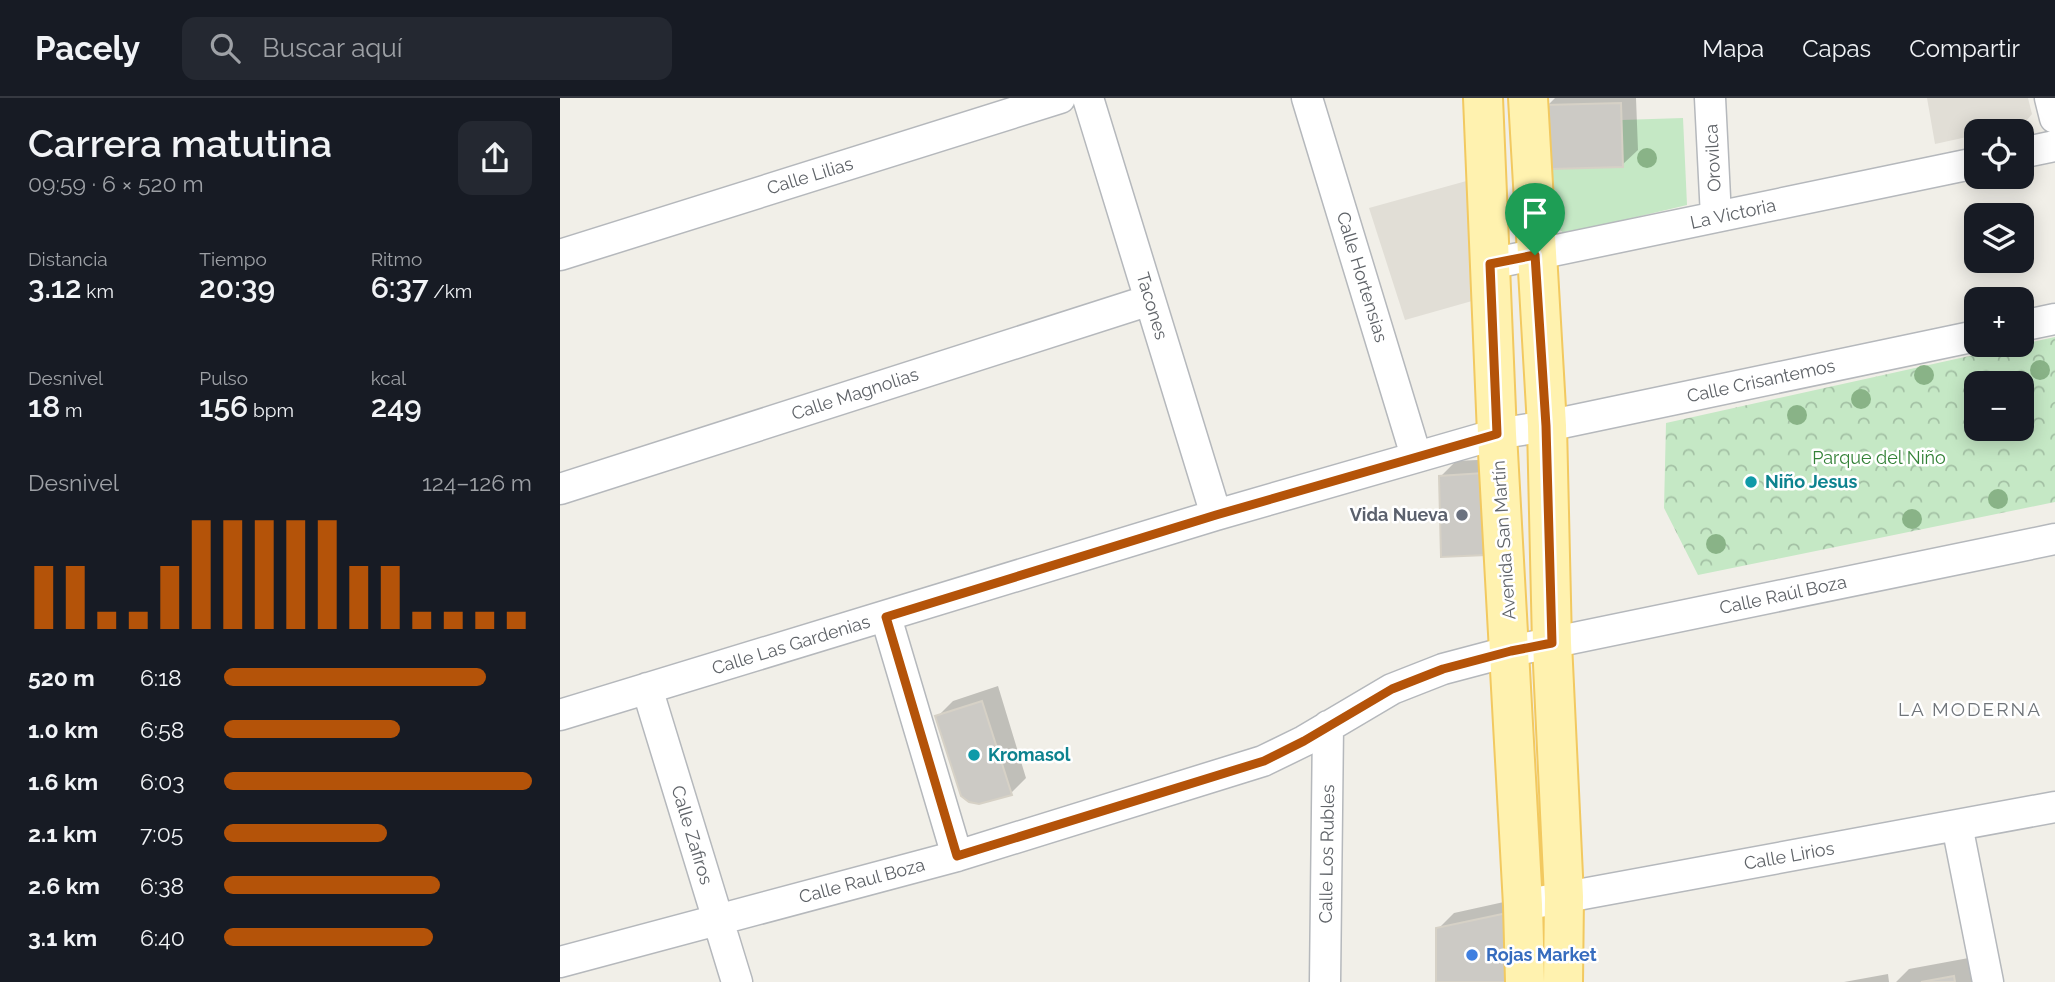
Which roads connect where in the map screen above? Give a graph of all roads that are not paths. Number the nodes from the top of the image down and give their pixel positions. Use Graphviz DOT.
graph roads {
  1 [pos="1060,98"];
  2 [pos="1088,98"];
  3 [pos="1307,98"];
  4 [pos="1483,98"];
  5 [pos="1528,98"];
  6 [pos="1710,98"];
  7 [pos="2050,98"];
  8 [pos="2055,118"];
  9 [pos="2055,146"];
  10 [pos="2034,150"];
  11 [pos="1964,166"];
  12 [pos="1716,218"];
  13 [pos="560,255"];
  14 [pos="1535,255"];
  15 [pos="1490,264"];
  16 [pos="1150,300"];
  17 [pos="2055,319"];
  18 [pos="2034,323"];
  19 [pos="1964,338"];
  20 [pos="1546,426"];
  21 [pos="1497,434"];
  22 [pos="1416,456"];
  23 [pos="560,489"];
  24 [pos="1216,515"];
  25 [pos="2055,539"];
  26 [pos="886,617"];
  27 [pos="1552,643"];
  28 [pos="1511,651"];
  29 [pos="647,688"];
  30 [pos="560,715"];
  31 [pos="1328,726"];
  32 [pos="2055,807"];
  33 [pos="1957,825"];
  34 [pos="957,856"];
  35 [pos="1564,898"];
  36 [pos="1523,905"];
  37 [pos="717,919"];
  38 [pos="560,962"];
  39 [pos="737,982"];
  40 [pos="1325,982"];
  41 [pos="1525,982"];
  42 [pos="1563,982"];
  43 [pos="1988,982"];
  1 -- 13 [label="street, Calle Lilias"];
  2 -- 16 [label="street, Tacones"];
  3 -- 22 [label="street, Calle Hortensias"];
  4 -- 15 [label="main road, Avenida San Martín"];
  5 -- 14 [label="main road"];
  6 -- 12 [label="street, Orovilca"];
  7 -- 8 [label="street"];
  9 -- 10 [label="street"];
  11 -- 12 [label="street, La Victoria"];
  12 -- 14 [label="street, La Victoria"];
  14 -- 15 [label="street, La Victoria"];
  14 -- 20 [label="main road"];
  15 -- 21 [label="main road, Avenida San Martín"];
  16 -- 23 [label="street, Calle Magnolias"];
  16 -- 24 [label="street, Tacones"];
  17 -- 18 [label="street"];
  19 -- 20 [label="street, Calle Crisantemos"];
  20 -- 21 [label="street, Calle Las Gardenias"];
  20 -- 27 [label="main road"];
  21 -- 22 [label="street, Calle Las Gardenias"];
  21 -- 28 [label="main road, Avenida San Martín"];
  22 -- 24 [label="street, Calle Las Gardenias"];
  24 -- 26 [label="street, Calle Las Gardenias"];
  25 -- 27 [label="street, Calle Raúl Boza"];
  26 -- 29 [label="street, Calle Las Gardenias"];
  26 -- 34 [label="street"];
  27 -- 28 [label="street, Calle Raúl Boza"];
  27 -- 35 [label="main road"];
  28 -- 31 [label="street, Calle Raul Boza"];
  28 -- 36 [label="main road, Avenida San Martín"];
  29 -- 30 [label="street, Calle Las Gardenias"];
  29 -- 37 [label="street, Calle Zafiros"];
  31 -- 34 [label="street, Calle Raul Boza"];
  31 -- 40 [label="street, Calle Los Rubles"];
  32 -- 33 [label="street, Calle Lirios"];
  33 -- 35 [label="street, Calle Lirios"];
  33 -- 43 [label="street"];
  34 -- 37 [label="street, Calle Raul Boza"];
  35 -- 36 [label="street, Calle Lirios"];
  35 -- 42 [label="main road"];
  36 -- 41 [label="main road, Avenida San Martín"];
  37 -- 38 [label="street, Calle Raul Boza"];
  37 -- 39 [label="street, Calle Zafiros"];
}
